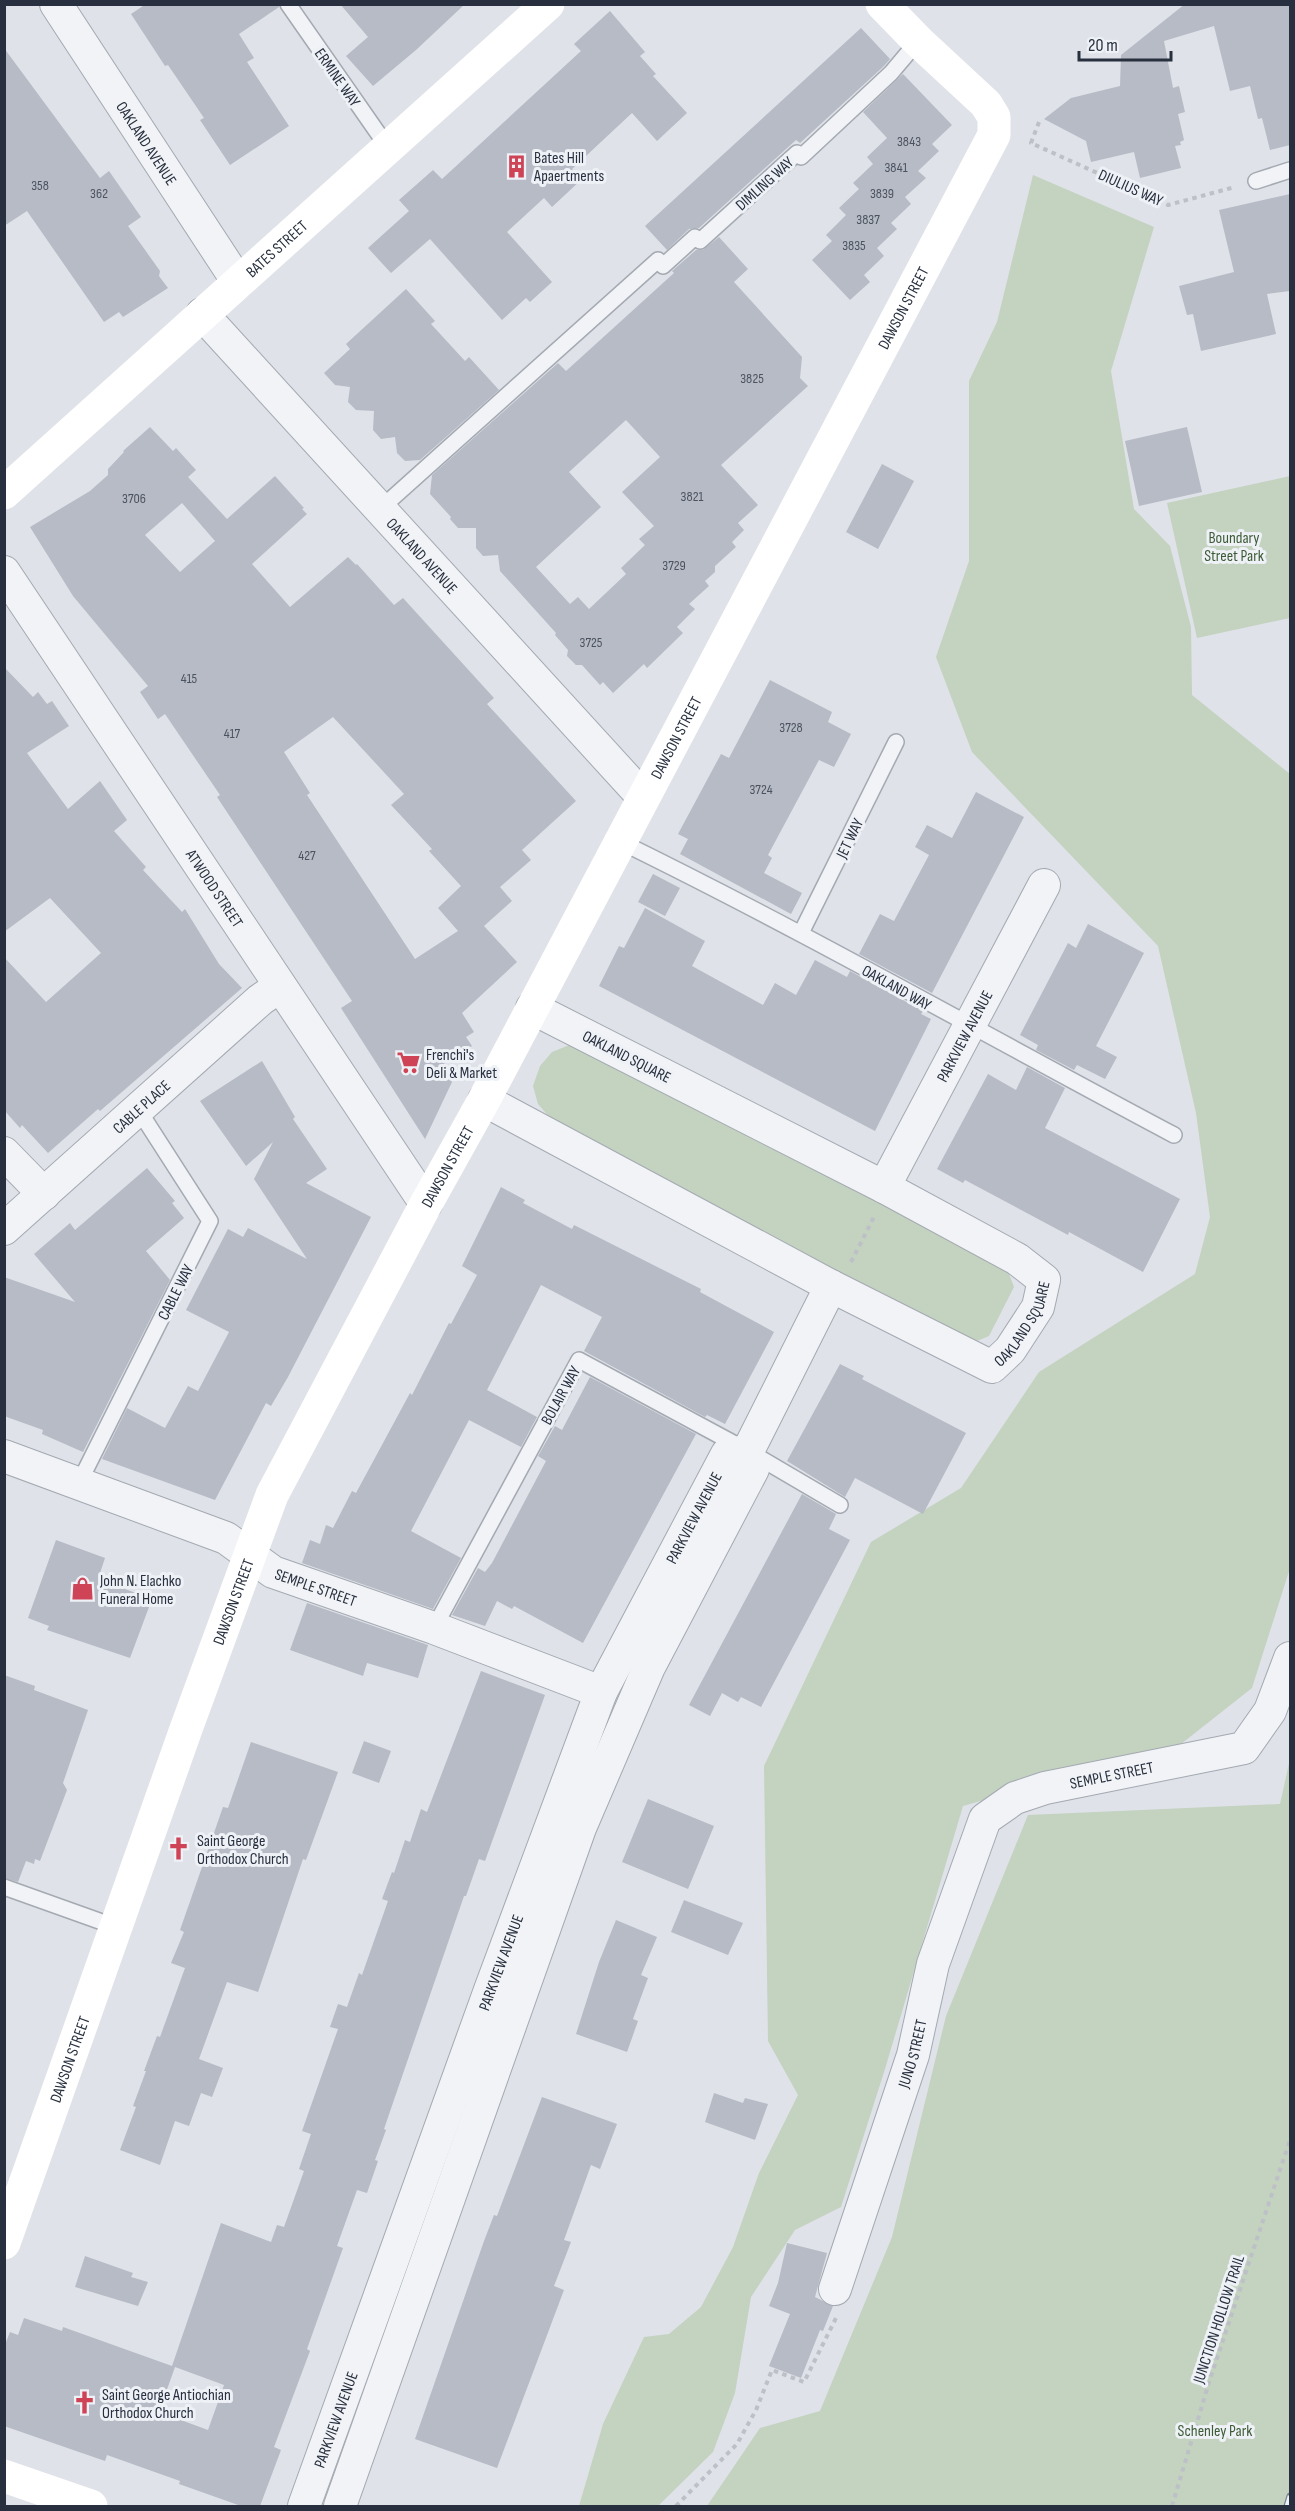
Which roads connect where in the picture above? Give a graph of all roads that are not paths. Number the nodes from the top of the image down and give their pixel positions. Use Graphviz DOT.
graph roads {
  1 [pos="56,4"];
  2 [pos="288,4"];
  3 [pos="548,4"];
  4 [pos="882,4"];
  5 [pos="918,41"];
  6 [pos="389,149"];
  7 [pos="1290,170"];
  8 [pos="1256,181"];
  9 [pos="238,282"];
  10 [pos="202,314"];
  11 [pos="4,493"];
  12 [pos="379,510"];
  13 [pos="4,572"];
  14 [pos="896,742"];
  15 [pos="643,797"];
  16 [pos="619,841"];
  17 [pos="1044,885"];
  18 [pos="801,933"];
  19 [pos="280,986"];
  20 [pos="532,1008"];
  21 [pos="969,1026"];
  22 [pos="484,1100"];
  23 [pos="138,1109"];
  24 [pos="1174,1135"];
  25 [pos="4,1153"];
  26 [pos="44,1194"];
  27 [pos="882,1196"];
  28 [pos="426,1204"];
  29 [pos="4,1229"];
  30 [pos="841,1275"];
  31 [pos="747,1451"];
  32 [pos="4,1456"];
  33 [pos="79,1483"];
  34 [pos="840,1505"];
  35 [pos="250,1555"];
  36 [pos="434,1628"];
  37 [pos="620,1653"];
  38 [pos="1290,1658"];
  39 [pos="649,1667"];
  40 [pos="601,1692"];
  41 [pos="985,1819"];
  42 [pos="567,1823"];
  43 [pos="4,1887"];
  44 [pos="116,1927"];
  45 [pos="504,1995"];
  46 [pos="432,2154"];
  47 [pos="462,2164"];
  48 [pos="4,2243"];
  49 [pos="835,2289"];
  50 [pos="382,2340"];
  51 [pos="4,2476"];
  52 [pos="91,2506"];
  53 [pos="304,2506"];
  54 [pos="340,2506"];
  1 -- 9 [label="street, OAKLAND AVENUE"];
  2 -- 6 [label="lane, ERMINE WAY"];
  3 -- 6 [label="street, BATES STREET"];
  4 -- 5 [label="street"];
  5 -- 12 [label="lane, DIMLING WAY"];
  5 -- 15 [label="street, DAWSON STREET"];
  6 -- 9 [label="street, BATES STREET"];
  7 -- 8 [label="lane"];
  9 -- 10 [label="street, BATES STREET"];
  10 -- 11 [label="street, BATES STREET"];
  10 -- 12 [label="street, OAKLAND AVENUE"];
  12 -- 15 [label="street, OAKLAND AVENUE"];
  13 -- 19 [label="street, ATWOOD STREET"];
  14 -- 18 [label="lane, JET WAY"];
  15 -- 16 [label="street, DAWSON STREET"];
  16 -- 18 [label="lane, OAKLAND WAY"];
  16 -- 20 [label="street, DAWSON STREET"];
  17 -- 21 [label="street, PARKVIEW AVENUE"];
  18 -- 21 [label="lane, OAKLAND WAY"];
  19 -- 23 [label="street, CABLE PLACE"];
  19 -- 28 [label="street, ATWOOD STREET"];
  20 -- 22 [label="street, DAWSON STREET"];
  20 -- 27 [label="street, OAKLAND SQUARE"];
  21 -- 24 [label="lane, OAKLAND WAY"];
  21 -- 27 [label="street, PARKVIEW AVENUE"];
  22 -- 28 [label="street, DAWSON STREET"];
  22 -- 30 [label="street, OAKLAND SQUARE"];
  23 -- 26 [label="street, CABLE PLACE"];
  23 -- 33 [label="lane, CABLE WAY"];
  25 -- 26 [label="street"];
  26 -- 29 [label="street, CABLE PLACE"];
  27 -- 30 [label="street, OAKLAND SQUARE"];
  28 -- 35 [label="street, DAWSON STREET"];
  30 -- 31 [label="street, PARKVIEW AVENUE"];
  31 -- 34 [label="lane, BOLAIR WAY"];
  31 -- 36 [label="lane, BOLAIR WAY"];
  31 -- 37 [label="street, PARKVIEW AVENUE"];
  31 -- 39 [label="street, PARKVIEW AVENUE"];
  32 -- 33 [label="street, SEMPLE STREET"];
  33 -- 35 [label="street, SEMPLE STREET"];
  35 -- 36 [label="street, SEMPLE STREET"];
  35 -- 44 [label="street, DAWSON STREET"];
  36 -- 40 [label="street, SEMPLE STREET"];
  37 -- 39 [label="lane"];
  37 -- 40 [label="street, PARKVIEW AVENUE"];
  38 -- 41 [label="street, SEMPLE STREET"];
  39 -- 42 [label="street, PARKVIEW AVENUE"];
  40 -- 42 [label="street, PARKVIEW AVENUE"];
  41 -- 49 [label="street, JUNO STREET"];
  42 -- 45 [label="street, PARKVIEW AVENUE"];
  43 -- 44 [label="lane"];
  44 -- 48 [label="street, DAWSON STREET"];
  45 -- 46 [label="street, PARKVIEW AVENUE"];
  45 -- 47 [label="street, PARKVIEW AVENUE"];
  46 -- 47 [label="lane"];
  46 -- 50 [label="street, PARKVIEW AVENUE"];
  47 -- 50 [label="street, PARKVIEW AVENUE"];
  50 -- 53 [label="street, PARKVIEW AVENUE"];
  50 -- 54 [label="street, PARKVIEW AVENUE"];
  51 -- 52 [label="street"];
}
